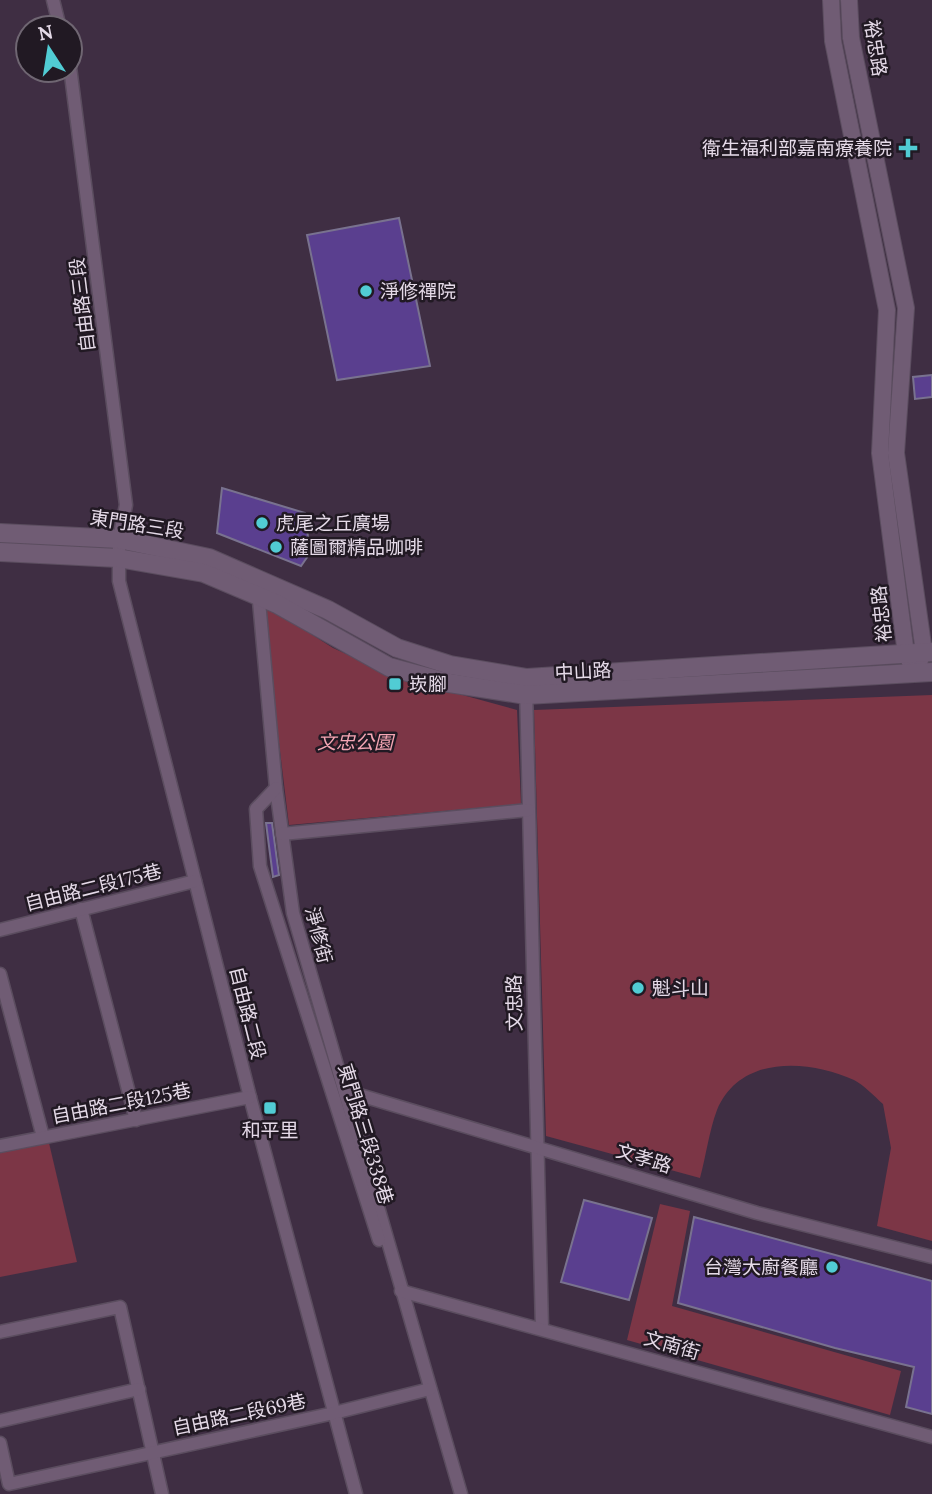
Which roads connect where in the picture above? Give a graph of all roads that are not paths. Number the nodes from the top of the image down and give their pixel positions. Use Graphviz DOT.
graph roads {
  1 [pos="831,0"];
  2 [pos="849,0"];
  3 [pos="72,84"];
  4 [pos="0,533"];
  5 [pos="119,539"];
  6 [pos="0,552"];
  7 [pos="118,558"];
  8 [pos="905,570"];
  9 [pos="259,587"];
  10 [pos="921,653"];
  11 [pos="923,672"];
  12 [pos="527,686"];
  13 [pos="276,788"];
  14 [pos="528,810"];
  15 [pos="282,834"];
  16 [pos="195,881"];
  17 [pos="80,909"];
  18 [pos="0,930"];
  19 [pos="0,974"];
  20 [pos="346,1091"];
  21 [pos="250,1097"];
  22 [pos="136,1120"];
  23 [pos="43,1137"];
  24 [pos="0,1146"];
  25 [pos="537,1146"];
  26 [pos="932,1257"];
  27 [pos="401,1291"];
  28 [pos="542,1328"];
  29 [pos="0,1332"];
  30 [pos="138,1389"];
  31 [pos="430,1389"];
  32 [pos="334,1413"];
  33 [pos="0,1421"];
  34 [pos="932,1437"];
  35 [pos="0,1443"];
  36 [pos="153,1452"];
  37 [pos="162,1494"];
  38 [pos="355,1494"];
  39 [pos="461,1494"];
  1 -- 8 [label="street, 裕忠路"];
  2 -- 8 [label="street, 裕忠路"];
  3 -- 5 [label="street, 自由路三段"];
  4 -- 5 [label="main road, 東門路三段"];
  5 -- 7 [label="street, 自由路二段"];
  5 -- 9 [label="main road, 東門路三段"];
  6 -- 7 [label="main road, 東門路三段"];
  7 -- 9 [label="main road, 東門路三段"];
  7 -- 16 [label="street, 自由路二段"];
  8 -- 10 [label="street, 裕忠路"];
  9 -- 12 [label="main road, 中山路"];
  9 -- 13 [label="street, 淨修街"];
  10 -- 11 [label="street"];
  10 -- 12 [label="main road, 中山路"];
  11 -- 12 [label="main road, 中山路"];
  12 -- 14 [label="street, 文忠路"];
  13 -- 15 [label="street, 淨修街"];
  13 -- 27 [label="street, 東門路三段338巷"];
  14 -- 15 [label="street"];
  14 -- 25 [label="street, 文忠路"];
  15 -- 20 [label="street, 淨修街"];
  16 -- 17 [label="street, 自由路二段175巷"];
  16 -- 21 [label="street, 自由路二段"];
  17 -- 18 [label="street, 自由路二段175巷"];
  17 -- 22 [label="street"];
  19 -- 23 [label="street"];
  20 -- 25 [label="street, 文孝路"];
  20 -- 27 [label="street, 淨修街"];
  21 -- 22 [label="street, 自由路二段125巷"];
  21 -- 32 [label="street, 自由路二段"];
  22 -- 23 [label="street, 自由路二段125巷"];
  23 -- 24 [label="street, 自由路二段125巷"];
  25 -- 26 [label="street, 文孝路"];
  25 -- 28 [label="street, 文忠路"];
  27 -- 28 [label="street, 文南街"];
  27 -- 31 [label="street, 東門路三段338巷"];
  28 -- 34 [label="street, 文南街"];
  29 -- 30 [label="street"];
  30 -- 33 [label="street"];
  30 -- 36 [label="street"];
  31 -- 32 [label="street, 自由路二段69巷"];
  31 -- 39 [label="street, 東門路三段338巷"];
  32 -- 36 [label="street, 自由路二段69巷"];
  32 -- 38 [label="street, 自由路二段"];
  35 -- 36 [label="street, 自由路二段69巷"];
  36 -- 37 [label="street"];
}
